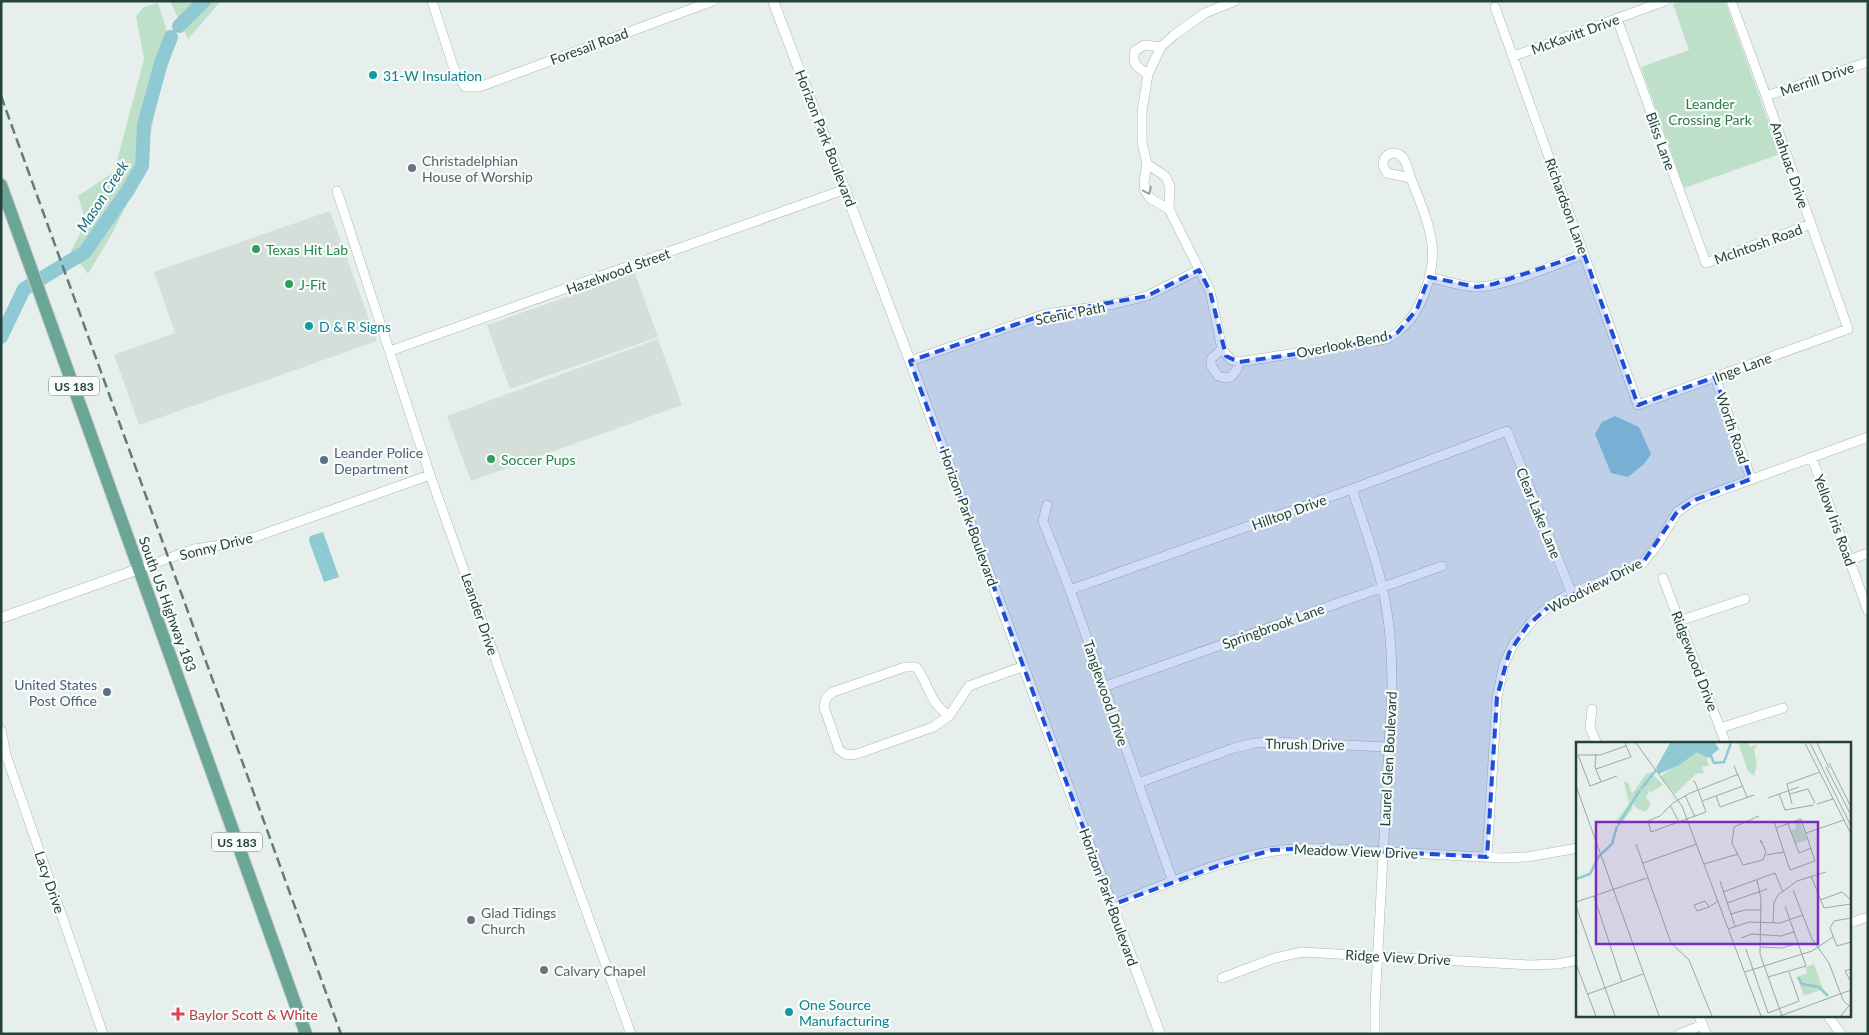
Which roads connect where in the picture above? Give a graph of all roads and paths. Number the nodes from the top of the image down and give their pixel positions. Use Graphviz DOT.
graph roads {
  1 [pos="432,1"];
  2 [pos="713,1"];
  3 [pos="773,1"];
  4 [pos="1235,1"];
  5 [pos="1665,1"];
  6 [pos="1731,1"];
  7 [pos="697,4"];
  8 [pos="1495,7"];
  9 [pos="1617,19"];
  10 [pos="1160,47"];
  11 [pos="1514,56"];
  12 [pos="1868,62"];
  13 [pos="1148,74"];
  14 [pos="1766,96"];
  15 [pos="1147,164"];
  16 [pos="1410,178"];
  17 [pos="1,185"];
  18 [pos="846,190"];
  19 [pos="337,191"];
  20 [pos="1169,209"];
  21 [pos="1811,224"];
  22 [pos="1584,254"];
  23 [pos="1706,263"];
  24 [pos="1198,270"];
  25 [pos="1429,278"];
  26 [pos="1848,329"];
  27 [pos="1222,349"];
  28 [pos="390,351"];
  29 [pos="910,361"];
  30 [pos="1239,362"];
  31 [pos="1715,377"];
  32 [pos="1638,405"];
  33 [pos="1507,431"];
  34 [pos="1868,437"];
  35 [pos="1812,458"];
  36 [pos="430,475"];
  37 [pos="1751,479"];
  38 [pos="1352,489"];
  39 [pos="1047,505"];
  40 [pos="1868,553"];
  41 [pos="1849,560"];
  42 [pos="1442,566"];
  43 [pos="139,568"];
  44 [pos="1663,578"];
  45 [pos="1382,587"];
  46 [pos="1070,590"];
  47 [pos="1572,594"];
  48 [pos="1745,599"];
  49 [pos="1868,611"];
  50 [pos="1,618"];
  51 [pos="1679,621"];
  52 [pos="1024,666"];
  53 [pos="1103,687"];
  54 [pos="1783,708"];
  55 [pos="1592,709"];
  56 [pos="949,716"];
  57 [pos="1720,728"];
  58 [pos="1,730"];
  59 [pos="1595,742"];
  60 [pos="1725,742"];
  61 [pos="1389,747"];
  62 [pos="1138,783"];
  63 [pos="1576,848"];
  64 [pos="1383,851"];
  65 [pos="1487,857"];
  66 [pos="1174,882"];
  67 [pos="1112,905"];
  68 [pos="1864,918"];
  69 [pos="1852,922"];
  70 [pos="1377,956"];
  71 [pos="1576,960"];
  72 [pos="1222,978"];
  73 [pos="1829,1018"];
  74 [pos="1703,1025"];
  75 [pos="103,1034"];
  76 [pos="306,1034"];
  77 [pos="631,1034"];
  78 [pos="1160,1034"];
  79 [pos="1375,1034"];
  80 [pos="1679,1034"];
  81 [pos="1841,1034"];
  1 -- 7 [label="street, Foresail Road"];
  2 -- 7 [label="street, Foresail Road"];
  3 -- 18 [label="street, Horizon Park Boulevard"];
  4 -- 10 [label="street"];
  5 -- 9 [label="street, McKavitt Drive"];
  6 -- 14 [label="street, Anahuac Drive"];
  8 -- 11 [label="street, Richardson Lane"];
  9 -- 11 [label="street, McKavitt Drive"];
  9 -- 23 [label="street, Bliss Lane"];
  10 -- 13 [label="street"];
  10 -- 13 [label="street"];
  11 -- 22 [label="street, Richardson Lane"];
  12 -- 14 [label="street, Merrill Drive"];
  13 -- 15 [label="street"];
  14 -- 21 [label="street, Anahuac Drive"];
  15 -- 20 [label="street"];
  15 -- 20 [label="street, one-way"];
  16 -- 25 [label="street, Overlook Bend"];
  17 -- 43 [label="main road, South US Highway 183 / US 183"];
  18 -- 28 [label="street, Hazelwood Street"];
  18 -- 29 [label="street, Horizon Park Boulevard"];
  19 -- 28 [label="street, Leander Drive"];
  20 -- 24 [label="street"];
  21 -- 23 [label="street, McIntosh Road"];
  21 -- 26 [label="street, Anahuac Drive"];
  22 -- 25 [label="street"];
  22 -- 32 [label="street, Richardson Lane"];
  24 -- 27 [label="street"];
  24 -- 29 [label="street, Scenic Path"];
  25 -- 30 [label="street, Overlook Bend"];
  26 -- 31 [label="street, Inge Lane"];
  27 -- 30 [label="street"];
  27 -- 30 [label="street"];
  28 -- 36 [label="street, Leander Drive"];
  29 -- 52 [label="street, Horizon Park Boulevard"];
  31 -- 32 [label="street, Inge Lane"];
  31 -- 37 [label="street, Worth Road"];
  33 -- 38 [label="street, Hilltop Drive"];
  33 -- 47 [label="street, Clear Lake Lane"];
  34 -- 35 [label="street, Woodview Drive"];
  35 -- 37 [label="street, Woodview Drive"];
  35 -- 41 [label="street, Yellow Iris Road"];
  36 -- 43 [label="street, Sonny Drive"];
  36 -- 77 [label="street, Leander Drive"];
  37 -- 47 [label="street, Woodview Drive"];
  38 -- 45 [label="street, Laurel Glen Boulevard"];
  38 -- 46 [label="street, Hilltop Drive"];
  39 -- 46 [label="street, Tanglewood Drive"];
  40 -- 41 [label="street"];
  41 -- 49 [label="street, Yellow Iris Road"];
  42 -- 45 [label="street, Springbrook Lane"];
  43 -- 50 [label="street, Sonny Drive"];
  43 -- 76 [label="main road, South US Highway 183 / US 183"];
  44 -- 51 [label="street, Ridgewood Drive"];
  45 -- 53 [label="street, Springbrook Lane"];
  45 -- 61 [label="street, Laurel Glen Boulevard"];
  46 -- 53 [label="street, Tanglewood Drive"];
  47 -- 65 [label="street, Woodview Drive"];
  48 -- 51 [label="street"];
  51 -- 57 [label="street, Ridgewood Drive"];
  52 -- 56 [label="street"];
  52 -- 67 [label="street, Horizon Park Boulevard"];
  53 -- 62 [label="street, Tanglewood Drive"];
  54 -- 57 [label="street"];
  55 -- 59 [label="street"];
  56 -- 56 [label="street"];
  57 -- 60 [label="street, Ridgewood Drive"];
  58 -- 75 [label="street, Lacy Drive"];
  61 -- 62 [label="street, Thrush Drive"];
  61 -- 64 [label="street, Laurel Glen Boulevard"];
  62 -- 66 [label="street, Tanglewood Drive"];
  63 -- 65 [label="street, Meadow View Drive"];
  64 -- 65 [label="street, Meadow View Drive"];
  64 -- 66 [label="street, Meadow View Drive"];
  64 -- 70 [label="street, Laurel Glen Boulevard"];
  66 -- 67 [label="street, Meadow View Drive"];
  67 -- 78 [label="street, Horizon Park Boulevard"];
  68 -- 69 [label="street"];
  70 -- 71 [label="street, Ridge View Drive"];
  70 -- 72 [label="street, Ridge View Drive"];
  70 -- 79 [label="street, Laurel Glen Boulevard"];
  73 -- 81 [label="street"];
  74 -- 80 [label="street"];
}
